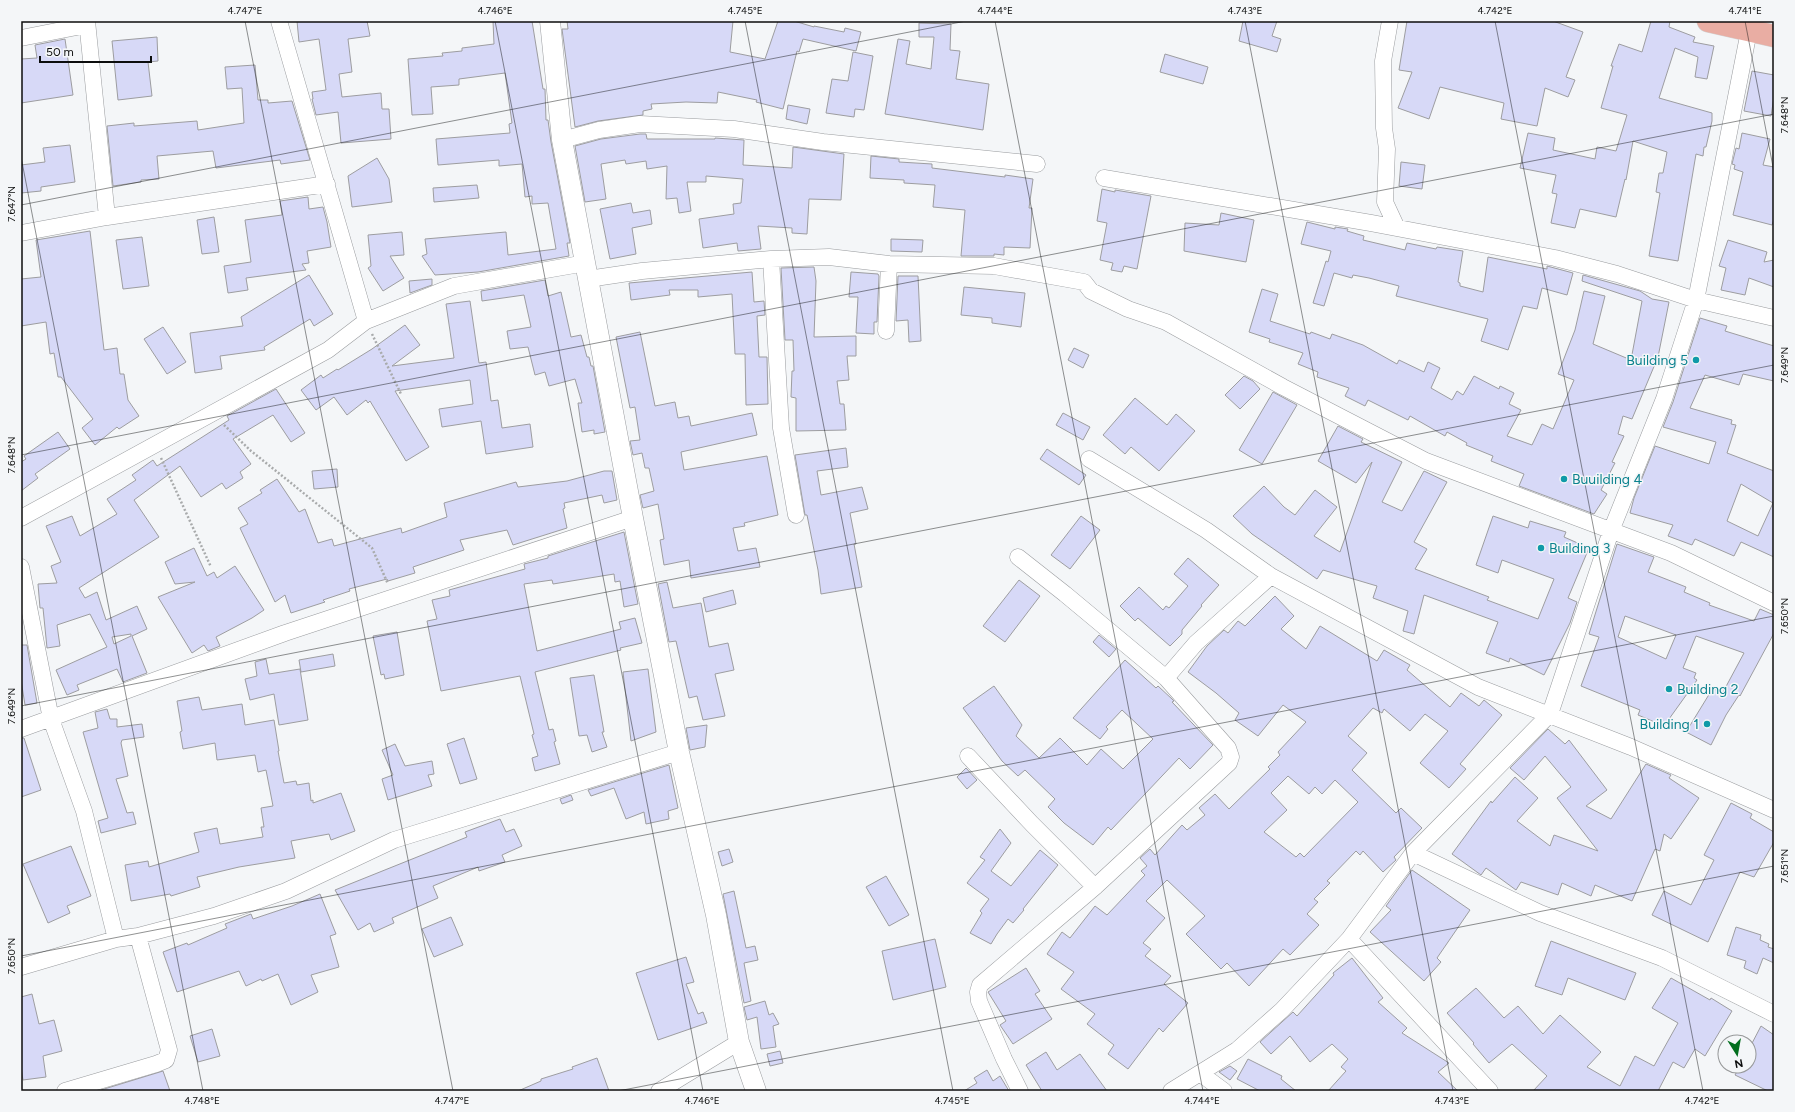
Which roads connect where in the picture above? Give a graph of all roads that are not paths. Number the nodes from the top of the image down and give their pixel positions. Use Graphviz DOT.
graph roads {
  1 [pos="279,21"];
  2 [pos="550,21"];
  3 [pos="1390,21"];
  4 [pos="1708,21"];
  5 [pos="87,23"];
  6 [pos="1749,31"];
  7 [pos="1774,36"];
  8 [pos="21,38"];
  9 [pos="562,140"];
  10 [pos="1037,164"];
  11 [pos="1104,178"];
  12 [pos="327,184"];
  13 [pos="1385,202"];
  14 [pos="107,217"];
  15 [pos="1371,223"];
  16 [pos="1397,228"];
  17 [pos="21,233"];
  18 [pos="771,259"];
  19 [pos="889,264"];
  20 [pos="587,271"];
  21 [pos="1696,300"];
  22 [pos="1774,318"];
  23 [pos="366,321"];
  24 [pos="886,331"];
  25 [pos="1089,458"];
  26 [pos="796,515"];
  27 [pos="21,518"];
  28 [pos="633,518"];
  29 [pos="1611,531"];
  30 [pos="1018,557"];
  31 [pos="21,567"];
  32 [pos="1270,576"];
  33 [pos="1774,604"];
  34 [pos="1166,678"];
  35 [pos="1550,714"];
  36 [pos="51,719"];
  37 [pos="21,729"];
  38 [pos="679,752"];
  39 [pos="968,756"];
  40 [pos="1774,810"];
  41 [pos="1413,853"];
  42 [pos="1095,887"];
  43 [pos="138,936"];
  44 [pos="116,939"];
  45 [pos="1349,939"];
  46 [pos="21,967"];
  47 [pos="1774,1014"];
  48 [pos="739,1042"];
  49 [pos="1200,1074"];
  50 [pos="65,1091"];
  51 [pos="659,1091"];
  52 [pos="756,1091"];
  53 [pos="1020,1091"];
  54 [pos="1171,1091"];
  55 [pos="1224,1091"];
  56 [pos="1490,1091"];
  1 -- 12 [label="street"];
  2 -- 9 [label="street"];
  3 -- 13 [label="street"];
  4 -- 6 [label="main road"];
  5 -- 8 [label="street"];
  5 -- 14 [label="street"];
  6 -- 7 [label="main road"];
  6 -- 21 [label="street"];
  9 -- 10 [label="street"];
  9 -- 20 [label="street"];
  11 -- 15 [label="street"];
  12 -- 14 [label="street"];
  12 -- 23 [label="street"];
  13 -- 15 [label="street"];
  13 -- 16 [label="street"];
  14 -- 17 [label="street"];
  15 -- 16 [label="street"];
  16 -- 21 [label="street"];
  18 -- 19 [label="street"];
  18 -- 20 [label="street"];
  18 -- 26 [label="street"];
  19 -- 24 [label="street"];
  19 -- 29 [label="street"];
  20 -- 23 [label="street"];
  20 -- 28 [label="street"];
  21 -- 22 [label="street"];
  21 -- 29 [label="street"];
  23 -- 27 [label="street"];
  25 -- 32 [label="street"];
  28 -- 36 [label="street"];
  28 -- 38 [label="street"];
  29 -- 33 [label="street"];
  29 -- 35 [label="street"];
  30 -- 34 [label="street"];
  31 -- 36 [label="street"];
  32 -- 34 [label="street"];
  32 -- 35 [label="street"];
  34 -- 42 [label="street"];
  35 -- 40 [label="street"];
  35 -- 41 [label="street"];
  36 -- 37 [label="street"];
  36 -- 44 [label="street"];
  38 -- 43 [label="street"];
  38 -- 48 [label="street"];
  39 -- 42 [label="street"];
  41 -- 45 [label="street"];
  41 -- 47 [label="street"];
  42 -- 53 [label="street"];
  43 -- 44 [label="street"];
  43 -- 50 [label="street"];
  44 -- 46 [label="street"];
  45 -- 49 [label="street"];
  45 -- 56 [label="street"];
  48 -- 51 [label="street"];
  48 -- 52 [label="street"];
  49 -- 54 [label="street"];
  49 -- 55 [label="street"];
}
